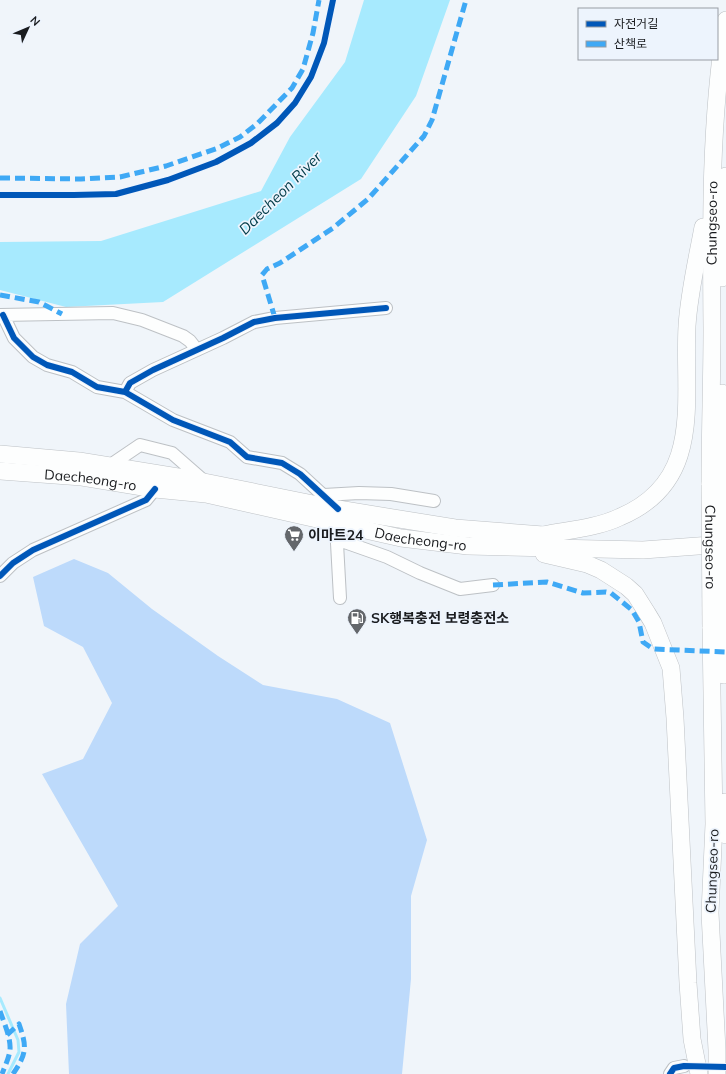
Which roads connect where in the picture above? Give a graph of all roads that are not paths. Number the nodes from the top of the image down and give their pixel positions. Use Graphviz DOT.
graph roads {
  1 [pos="726,20"];
  2 [pos="719,177"];
  3 [pos="722,263"];
  4 [pos="726,292"];
  5 [pos="386,308"];
  6 [pos="1,315"];
  7 [pos="197,350"];
  8 [pos="125,392"];
  9 [pos="0,454"];
  10 [pos="109,466"];
  11 [pos="0,471"];
  12 [pos="204,481"];
  13 [pos="717,486"];
  14 [pos="155,489"];
  15 [pos="324,495"];
  16 [pos="434,501"];
  17 [pos="336,524"];
  18 [pos="726,534"];
  19 [pos="543,535"];
  20 [pos="726,544"];
  21 [pos="501,546"];
  22 [pos="0,576"];
  23 [pos="493,585"];
  24 [pos="340,598"];
  25 [pos="717,627"];
  26 [pos="726,835"];
  27 [pos="691,1070"];
  28 [pos="670,1074"];
  29 [pos="717,1074"];
  1 -- 2 [label="highway, Chungseo-ro"];
  2 -- 3 [label="highway, Chungseo-ro"];
  2 -- 13 [label="highway, Chungseo-ro"];
  2 -- 19 [label="highway"];
  3 -- 4 [label="highway"];
  3 -- 13 [label="highway, Chungseo-ro"];
  5 -- 7 [label="street"];
  6 -- 7 [label="street"];
  6 -- 8 [label="street"];
  7 -- 8 [label="street"];
  8 -- 15 [label="street"];
  9 -- 10 [label="highway, Daecheong-ro"];
  10 -- 12 [label="highway, Daecheong-ro"];
  10 -- 12 [label="street"];
  11 -- 14 [label="highway, Daecheong-ro"];
  12 -- 17 [label="highway, Daecheong-ro"];
  13 -- 25 [label="highway, bridge"];
  14 -- 17 [label="highway, Daecheong-ro"];
  14 -- 22 [label="street"];
  15 -- 16 [label="street"];
  15 -- 17 [label="street"];
  17 -- 19 [label="highway, Daecheong-ro"];
  17 -- 21 [label="highway, Daecheong-ro"];
  17 -- 23 [label="street"];
  17 -- 24 [label="street"];
  18 -- 19 [label="highway, Daecheong-ro"];
  20 -- 21 [label="highway, Daecheong-ro"];
  21 -- 27 [label="highway"];
  25 -- 26 [label="highway, Chungseo-ro"];
  25 -- 29 [label="highway, Chungseo-ro"];
  27 -- 28 [label="street"];
}
